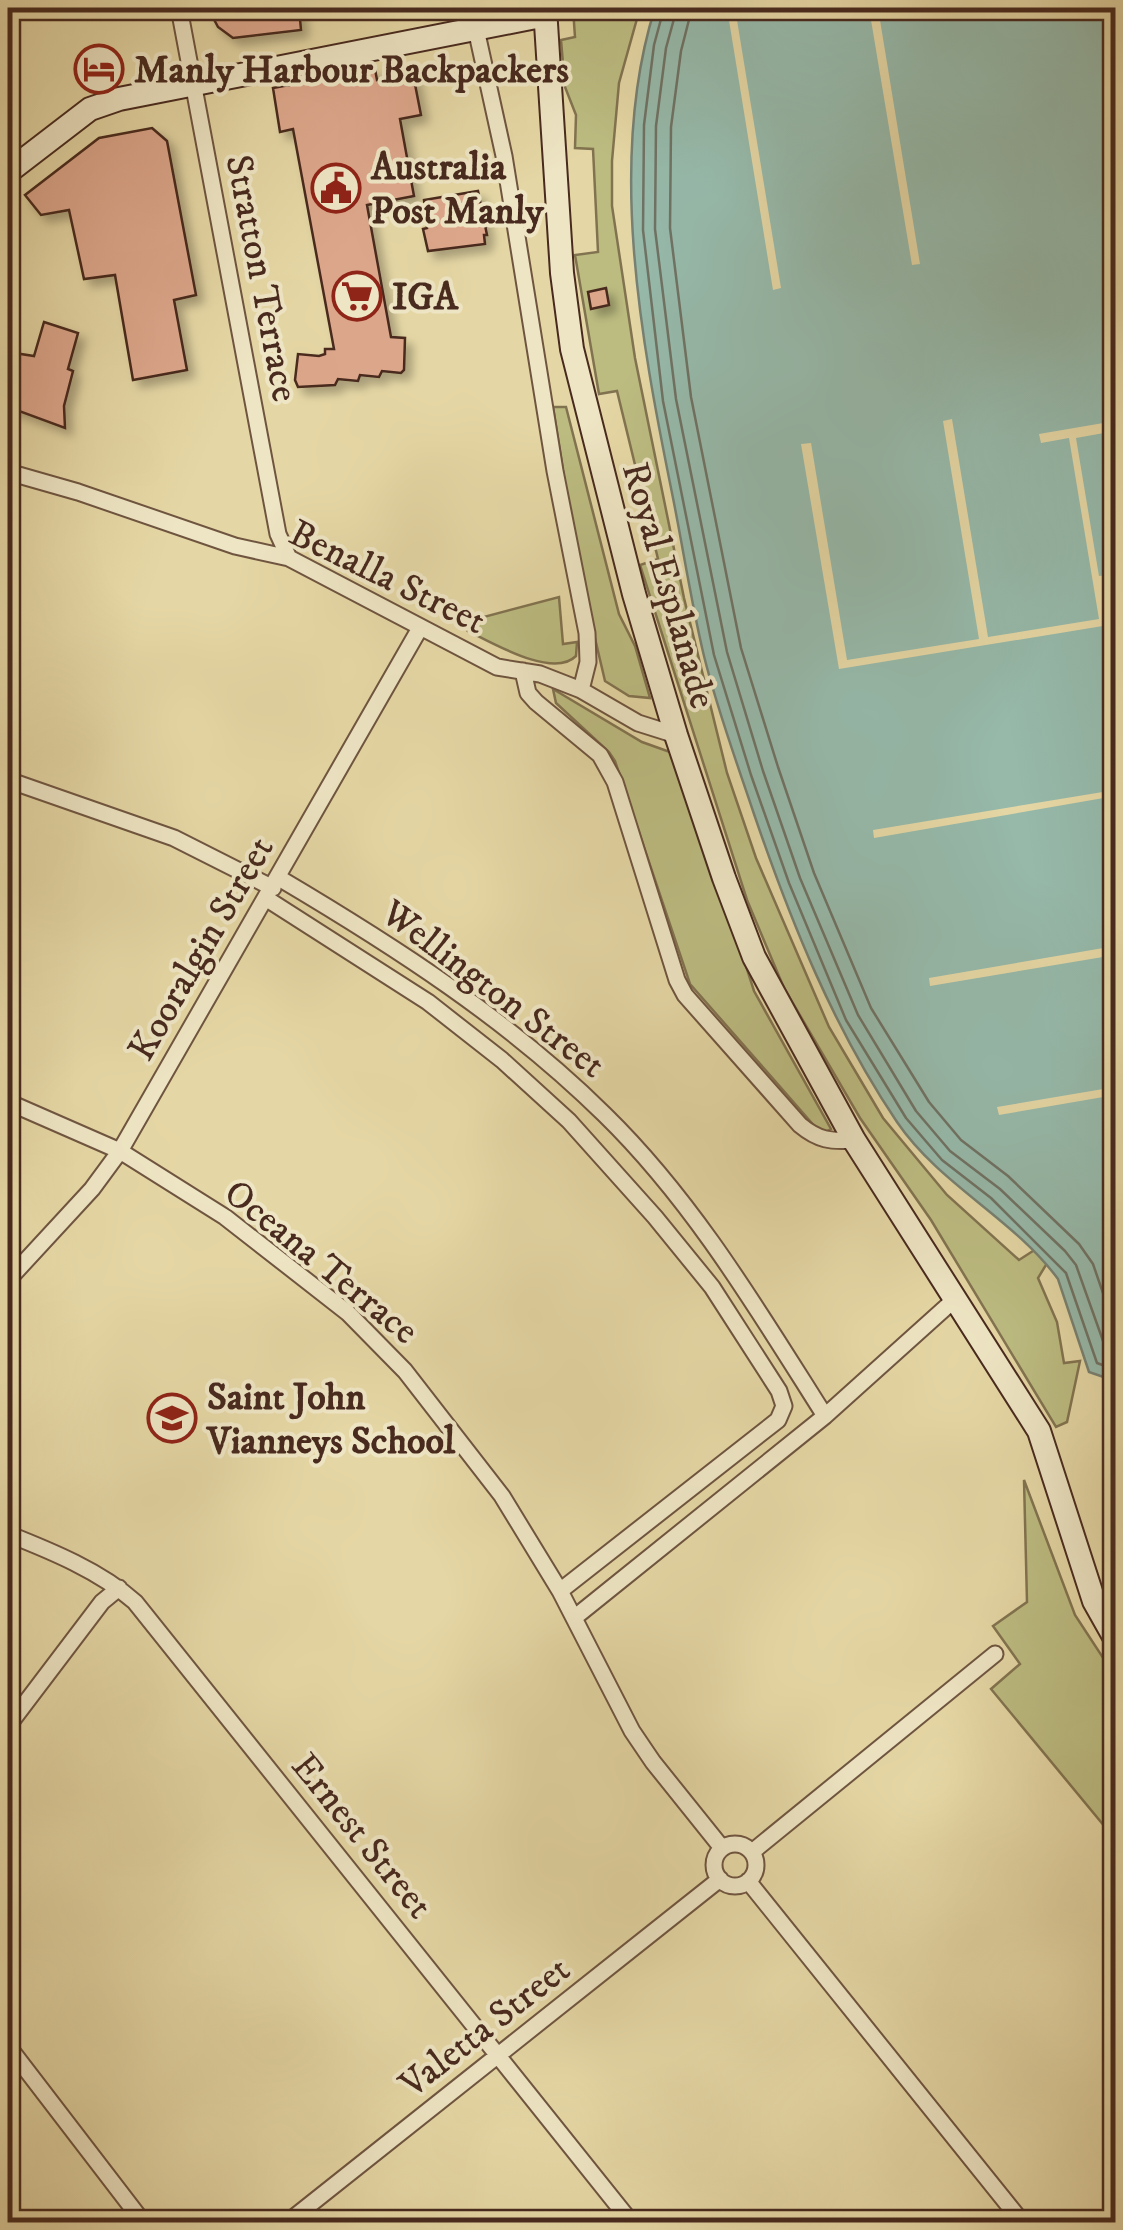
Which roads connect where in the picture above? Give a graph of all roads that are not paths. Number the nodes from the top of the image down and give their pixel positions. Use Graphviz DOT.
graph roads {
  1 [pos="179,8"];
  2 [pos="545,11"];
  3 [pos="476,29"];
  4 [pos="192,82"];
  5 [pos="8,172"];
  6 [pos="8,472"];
  7 [pos="289,558"];
  8 [pos="420,628"];
  9 [pos="522,671"];
  10 [pos="581,690"];
  11 [pos="676,735"];
  12 [pos="8,780"];
  13 [pos="273,888"];
  14 [pos="8,1102"];
  15 [pos="854,1140"];
  16 [pos="120,1151"];
  17 [pos="8,1280"];
  18 [pos="954,1300"];
  19 [pos="825,1416"];
  20 [pos="8,1534"];
  21 [pos="118,1588"];
  22 [pos="560,1591"];
  23 [pos="574,1618"];
  24 [pos="1116,1640"];
  25 [pos="995,1654"];
  26 [pos="8,1726"];
  27 [pos="722,1848"];
  28 [pos="752,1852"];
  29 [pos="720,1879"];
  30 [pos="748,1881"];
  31 [pos="8,2046"];
  32 [pos="498,2056"];
  33 [pos="143,2222"];
  34 [pos="288,2222"];
  35 [pos="632,2222"];
  36 [pos="1022,2222"];
  1 -- 4 [label="street, Stratton Terrace"];
  2 -- 3 [label="street"];
  2 -- 11 [label="street, Royal Esplanade"];
  3 -- 4 [label="street"];
  3 -- 10 [label="street"];
  4 -- 5 [label="street"];
  4 -- 7 [label="street, Stratton Terrace"];
  6 -- 7 [label="street, Benalla Street"];
  7 -- 8 [label="street, Benalla Street"];
  8 -- 9 [label="street, Benalla Street"];
  8 -- 13 [label="street, Kooralgin Street"];
  9 -- 10 [label="street, Benalla Street"];
  9 -- 15 [label="street"];
  10 -- 11 [label="street, Benalla Street"];
  11 -- 15 [label="street, Royal Esplanade"];
  12 -- 13 [label="street, Wellington Street"];
  13 -- 16 [label="street, Kooralgin Street"];
  13 -- 19 [label="street, Wellington Street"];
  13 -- 22 [label="street, Wellington Street"];
  14 -- 16 [label="street, Oceana Terrace"];
  15 -- 18 [label="street, Royal Esplanade"];
  16 -- 17 [label="street, Kooralgin Street"];
  16 -- 22 [label="street, Oceana Terrace"];
  18 -- 19 [label="street"];
  18 -- 24 [label="street, Royal Esplanade"];
  19 -- 23 [label="street"];
  20 -- 21 [label="street, Ernest Street"];
  21 -- 26 [label="street"];
  21 -- 32 [label="street, Ernest Street"];
  22 -- 23 [label="street, Oceana Terrace"];
  23 -- 27 [label="street, Oceana Terrace"];
  25 -- 28 [label="street"];
  27 -- 28 [label="street"];
  27 -- 29 [label="street"];
  28 -- 30 [label="street"];
  29 -- 30 [label="street"];
  29 -- 32 [label="street, Valetta Street"];
  30 -- 36 [label="street"];
  31 -- 33 [label="street"];
  32 -- 34 [label="street, Valetta Street"];
  32 -- 35 [label="street, Ernest Street"];
}
